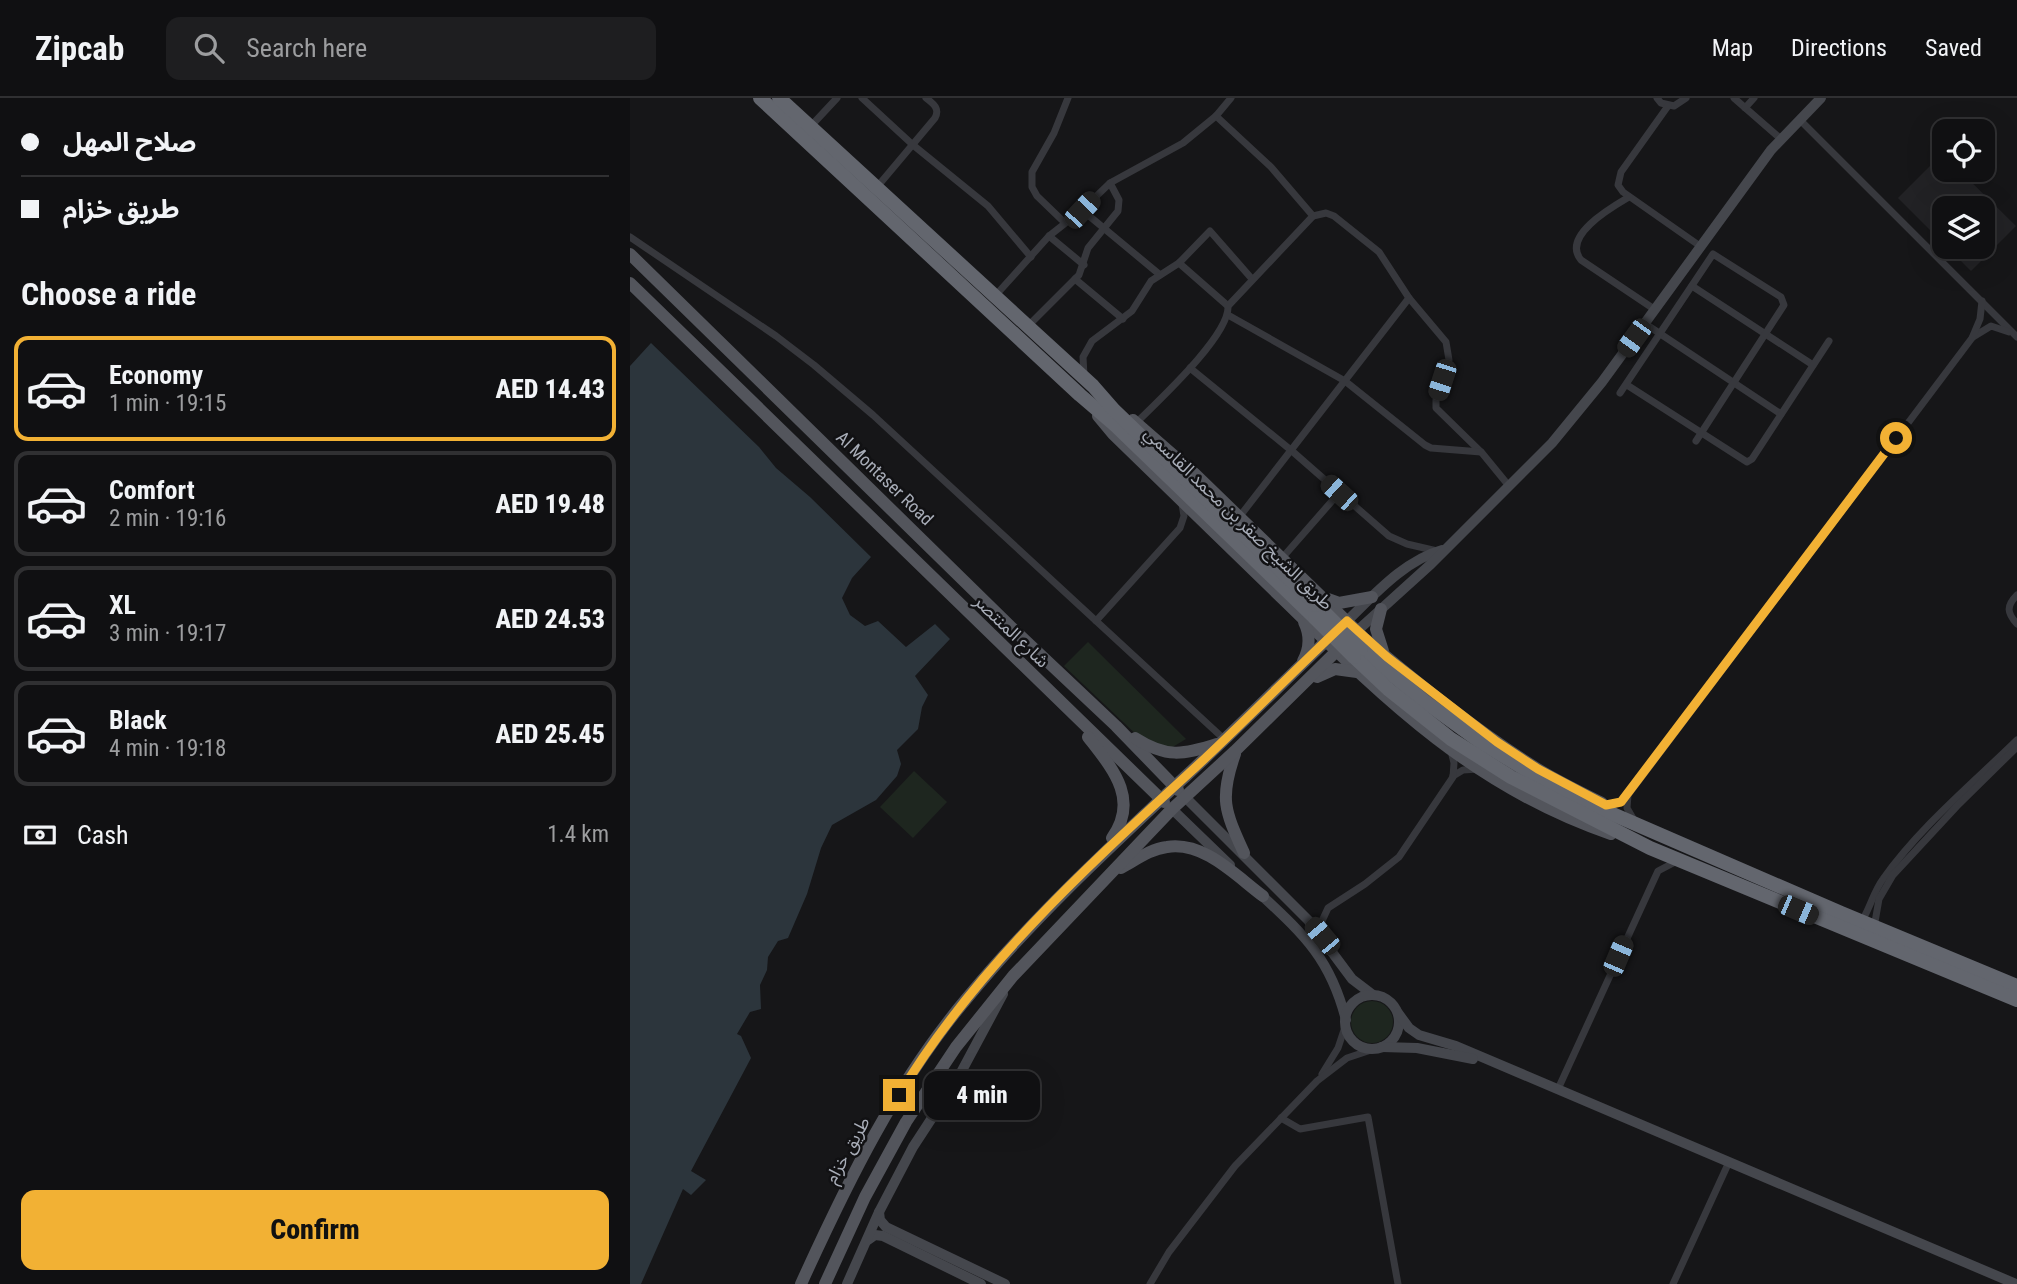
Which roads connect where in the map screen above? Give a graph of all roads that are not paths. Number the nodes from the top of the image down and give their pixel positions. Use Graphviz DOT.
graph roads {
  1 [pos="760,98"];
  2 [pos="779,98"];
  3 [pos="837,98"];
  4 [pos="862,98"];
  5 [pos="926,98"];
  6 [pos="1068,98"];
  7 [pos="1231,98"];
  8 [pos="1657,98"];
  9 [pos="1686,98"];
  10 [pos="1734,98"];
  11 [pos="1754,98"];
  12 [pos="1817,100"];
  13 [pos="1668,106"];
  14 [pos="1745,108"];
  15 [pos="1216,116"];
  16 [pos="1800,120"];
  17 [pos="810,127"];
  18 [pos="1781,139"];
  19 [pos="912,145"];
  20 [pos="1110,183"];
  21 [pos="877,187"];
  22 [pos="1629,197"];
  23 [pos="1082,210"];
  24 [pos="1313,216"];
  25 [pos="1064,222"];
  26 [pos="1104,229"];
  27 [pos="1049,236"];
  28 [pos="630,237"];
  29 [pos="1700,246"];
  30 [pos="630,254"];
  31 [pos="1031,257"];
  32 [pos="1084,264"];
  33 [pos="1179,264"];
  34 [pos="1158,274"];
  35 [pos="1075,279"];
  36 [pos="1252,279"];
  37 [pos="630,283"];
  38 [pos="1692,286"];
  39 [pos="995,296"];
  40 [pos="1409,298"];
  41 [pos="1982,301"];
  42 [pos="1228,306"];
  43 [pos="1654,309"];
  44 [pos="1228,315"];
  45 [pos="1123,319"];
  46 [pos="1644,323"];
  47 [pos="1028,326"];
  48 [pos="1662,334"];
  49 [pos="1766,334"];
  50 [pos="2016,336"];
  51 [pos="1972,338"];
  52 [pos="1829,341"];
  53 [pos="1083,357"];
  54 [pos="1064,360"];
  55 [pos="1813,365"];
  56 [pos="1190,368"];
  57 [pos="1345,381"];
  58 [pos="1734,382"];
  59 [pos="1089,383"];
  60 [pos="1627,384"];
  61 [pos="1620,393"];
  62 [pos="1080,395"];
  63 [pos="1781,414"];
  64 [pos="1136,423"];
  65 [pos="1701,433"];
  66 [pos="1696,441"];
  67 [pos="1292,451"];
  68 [pos="1482,453"];
  69 [pos="1509,486"];
  70 [pos="1339,493"];
  71 [pos="1179,497"];
  72 [pos="1240,516"];
  73 [pos="1441,550"];
  74 [pos="1283,557"];
  75 [pos="2017,595"];
  76 [pos="1372,597"];
  77 [pos="1320,609"];
  78 [pos="1381,609"];
  79 [pos="1300,616"];
  80 [pos="1096,621"];
  81 [pos="1347,621"];
  82 [pos="2017,624"];
  83 [pos="1357,631"];
  84 [pos="1326,641"];
  85 [pos="1337,652"];
  86 [pos="1358,653"];
  87 [pos="1387,657"];
  88 [pos="1298,668"];
  89 [pos="1360,673"];
  90 [pos="1305,684"];
  91 [pos="1063,703"];
  92 [pos="1116,726"];
  93 [pos="2017,740"];
  94 [pos="1222,741"];
  95 [pos="2017,747"];
  96 [pos="1236,751"];
  97 [pos="1451,751"];
  98 [pos="1478,769"];
  99 [pos="1453,777"];
  100 [pos="1175,786"];
  101 [pos="1628,795"];
  102 [pos="1160,798"];
  103 [pos="1186,798"];
  104 [pos="1606,805"];
  105 [pos="1172,809"];
  106 [pos="1642,826"];
  107 [pos="1635,842"];
  108 [pos="1650,848"];
  109 [pos="1244,853"];
  110 [pos="1099,857"];
  111 [pos="1680,860"];
  112 [pos="1658,871"];
  113 [pos="1109,875"];
  114 [pos="1263,896"];
  115 [pos="1864,917"];
  116 [pos="1875,922"];
  117 [pos="1322,936"];
  118 [pos="1013,976"];
  119 [pos="2017,986"];
  120 [pos="971,993"];
  121 [pos="1373,995"];
  122 [pos="2017,1000"];
  123 [pos="1398,1013"];
  124 [pos="1346,1022"];
  125 [pos="956,1047"];
  126 [pos="1378,1048"];
  127 [pos="1496,1063"];
  128 [pos="1317,1081"];
  129 [pos="1558,1089"];
  130 [pos="1281,1118"];
  131 [pos="1729,1162"];
  132 [pos="879,1212"];
  133 [pos="867,1240"];
  134 [pos="801,1284"];
  135 [pos="825,1284"];
  136 [pos="847,1284"];
  137 [pos="981,1284"];
  138 [pos="1004,1284"];
  139 [pos="1150,1284"];
  140 [pos="1398,1284"];
  141 [pos="1674,1284"];
  142 [pos="2016,1284"];
  1 -- 62 [label="highway, طريق الشيخ صقر بن محمد القاسمي"];
  2 -- 17 [label="highway, طريق الشيخ صقر بن محمد القاسمي"];
  3 -- 17 [label="street"];
  4 -- 19 [label="street"];
  5 -- 19 [label="street"];
  6 -- 25 [label="street"];
  7 -- 15 [label="street"];
  8 -- 13 [label="street"];
  9 -- 13 [label="street"];
  10 -- 14 [label="street"];
  11 -- 14 [label="street"];
  12 -- 16 [label="street"];
  13 -- 22 [label="street"];
  14 -- 18 [label="street"];
  15 -- 20 [label="street"];
  15 -- 24 [label="street"];
  16 -- 18 [label="street"];
  16 -- 41 [label="street"];
  17 -- 21 [label="highway, طريق الشيخ صقر بن محمد القاسمي"];
  18 -- 29 [label="street"];
  19 -- 21 [label="street"];
  19 -- 31 [label="street"];
  20 -- 23 [label="street"];
  20 -- 26 [label="street"];
  21 -- 39 [label="highway, طريق الشيخ صقر بن محمد القاسمي"];
  22 -- 29 [label="street"];
  22 -- 43 [label="street"];
  23 -- 25 [label="street"];
  23 -- 26 [label="street"];
  24 -- 36 [label="street"];
  24 -- 40 [label="street"];
  25 -- 27 [label="street"];
  26 -- 32 [label="street"];
  26 -- 34 [label="street"];
  27 -- 31 [label="street"];
  27 -- 32 [label="street"];
  28 -- 80 [label="street"];
  29 -- 43 [label="street"];
  30 -- 92 [label="main road, Al Montaser Road"];
  31 -- 39 [label="street"];
  32 -- 35 [label="street"];
  33 -- 34 [label="street"];
  33 -- 36 [label="street"];
  33 -- 42 [label="street"];
  34 -- 45 [label="street"];
  35 -- 45 [label="street"];
  35 -- 47 [label="street"];
  36 -- 42 [label="street"];
  37 -- 91 [label="main road, شارع المنتصر"];
  38 -- 48 [label="street"];
  38 -- 49 [label="street"];
  38 -- 49 [label="street"];
  39 -- 47 [label="highway, طريق الشيخ صقر بن محمد القاسمي"];
  40 -- 57 [label="street"];
  40 -- 68 [label="street"];
  41 -- 50 [label="street"];
  41 -- 51 [label="street"];
  42 -- 44 [label="street"];
  43 -- 46 [label="street"];
  44 -- 56 [label="street"];
  44 -- 57 [label="street"];
  45 -- 53 [label="street"];
  46 -- 48 [label="street"];
  46 -- 69 [label="street"];
  47 -- 54 [label="highway, طريق الشيخ صقر بن محمد القاسمي"];
  48 -- 58 [label="street"];
  48 -- 60 [label="street"];
  49 -- 55 [label="street"];
  49 -- 58 [label="street"];
  50 -- 51 [label="street"];
  51 -- 101 [label="street"];
  52 -- 55 [label="street"];
  53 -- 54 [label="street"];
  53 -- 59 [label="street"];
  54 -- 59 [label="highway, طريق الشيخ صقر بن محمد القاسمي"];
  55 -- 63 [label="street"];
  56 -- 64 [label="street"];
  56 -- 67 [label="street"];
  57 -- 67 [label="street"];
  57 -- 68 [label="street"];
  58 -- 63 [label="street"];
  58 -- 65 [label="street"];
  59 -- 64 [label="main road"];
  59 -- 77 [label="highway, طريق الشيخ صقر بن محمد القاسمي"];
  60 -- 61 [label="street"];
  60 -- 65 [label="street"];
  62 -- 71 [label="main road"];
  62 -- 77 [label="highway, طريق الشيخ صقر بن محمد القاسمي"];
  63 -- 65 [label="street"];
  64 -- 72 [label="main road"];
  65 -- 66 [label="street"];
  67 -- 70 [label="street"];
  67 -- 72 [label="street"];
  68 -- 69 [label="street"];
  69 -- 73 [label="street"];
  70 -- 73 [label="street"];
  70 -- 74 [label="street"];
  71 -- 79 [label="main road"];
  71 -- 80 [label="street"];
  72 -- 74 [label="main road"];
  73 -- 76 [label="street"];
  73 -- 78 [label="street"];
  74 -- 77 [label="main road"];
  75 -- 82 [label="street"];
  76 -- 77 [label="main road"];
  76 -- 81 [label="street"];
  77 -- 81 [label="main road"];
  77 -- 86 [label="highway, طريق الشيخ صقر بن محمد القاسمي, bridge"];
  78 -- 83 [label="street"];
  78 -- 87 [label="main road"];
  79 -- 84 [label="main road"];
  79 -- 88 [label="main road"];
  80 -- 94 [label="street"];
  81 -- 83 [label="main road"];
  81 -- 84 [label="main road, طريق خزام"];
  83 -- 85 [label="main road"];
  83 -- 87 [label="main road"];
  84 -- 85 [label="main road"];
  84 -- 88 [label="main road, طريق خزام"];
  85 -- 89 [label="main road"];
  85 -- 90 [label="main road"];
  86 -- 106 [label="highway, طريق الشيخ صقر بن محمد القاسمي"];
  86 -- 107 [label="highway, طريق الشيخ صقر بن محمد القاسمي"];
  87 -- 104 [label="main road"];
  88 -- 94 [label="main road, طريق خزام"];
  89 -- 90 [label="main road"];
  89 -- 97 [label="main road"];
  90 -- 96 [label="main road"];
  91 -- 102 [label="main road, شارع المنتصر"];
  91 -- 110 [label="main road"];
  92 -- 94 [label="main road"];
  92 -- 100 [label="main road"];
  93 -- 115 [label="street"];
  94 -- 100 [label="main road, طريق خزام"];
  95 -- 116 [label="street"];
  96 -- 103 [label="main road"];
  96 -- 109 [label="main road"];
  97 -- 98 [label="main road"];
  97 -- 99 [label="street"];
  98 -- 99 [label="street"];
  98 -- 107 [label="main road"];
  99 -- 117 [label="street"];
  100 -- 102 [label="main road, طريق خزام"];
  100 -- 103 [label="main road"];
  101 -- 104 [label="street"];
  101 -- 106 [label="street"];
  102 -- 105 [label="main road, شارع المنتصر"];
  102 -- 110 [label="main road, طريق خزام"];
  103 -- 105 [label="main road"];
  103 -- 109 [label="street"];
  104 -- 106 [label="main road"];
  105 -- 113 [label="main road"];
  105 -- 114 [label="street, شارع المنتصر"];
  106 -- 119 [label="highway, طريق الشيخ صقر بن محمد القاسمي"];
  107 -- 108 [label="highway, طريق الشيخ صقر بن محمد القاسمي"];
  108 -- 111 [label="highway, طريق الشيخ صقر بن محمد القاسمي"];
  108 -- 112 [label="street"];
  109 -- 117 [label="street"];
  110 -- 120 [label="main road, طريق خزام"];
  111 -- 112 [label="street"];
  111 -- 122 [label="highway, طريق الشيخ صقر بن محمد القاسمي"];
  112 -- 129 [label="street"];
  113 -- 114 [label="main road"];
  113 -- 118 [label="main road"];
  114 -- 124 [label="street, شارع المنتصر"];
  117 -- 121 [label="street"];
  118 -- 125 [label="main road"];
  118 -- 132 [label="street"];
  120 -- 125 [label="main road"];
  120 -- 134 [label="main road, طريق خزام"];
  121 -- 123 [label="street"];
  121 -- 124 [label="street"];
  123 -- 126 [label="street"];
  123 -- 127 [label="street"];
  124 -- 126 [label="street"];
  124 -- 128 [label="street"];
  125 -- 135 [label="main road"];
  126 -- 127 [label="street"];
  126 -- 128 [label="street"];
  127 -- 129 [label="street"];
  128 -- 130 [label="street"];
  129 -- 131 [label="street"];
  130 -- 139 [label="street"];
  130 -- 140 [label="street"];
  131 -- 141 [label="street"];
  131 -- 142 [label="street"];
  132 -- 133 [label="street"];
  132 -- 138 [label="street"];
  133 -- 136 [label="street"];
  133 -- 137 [label="street"];
}
